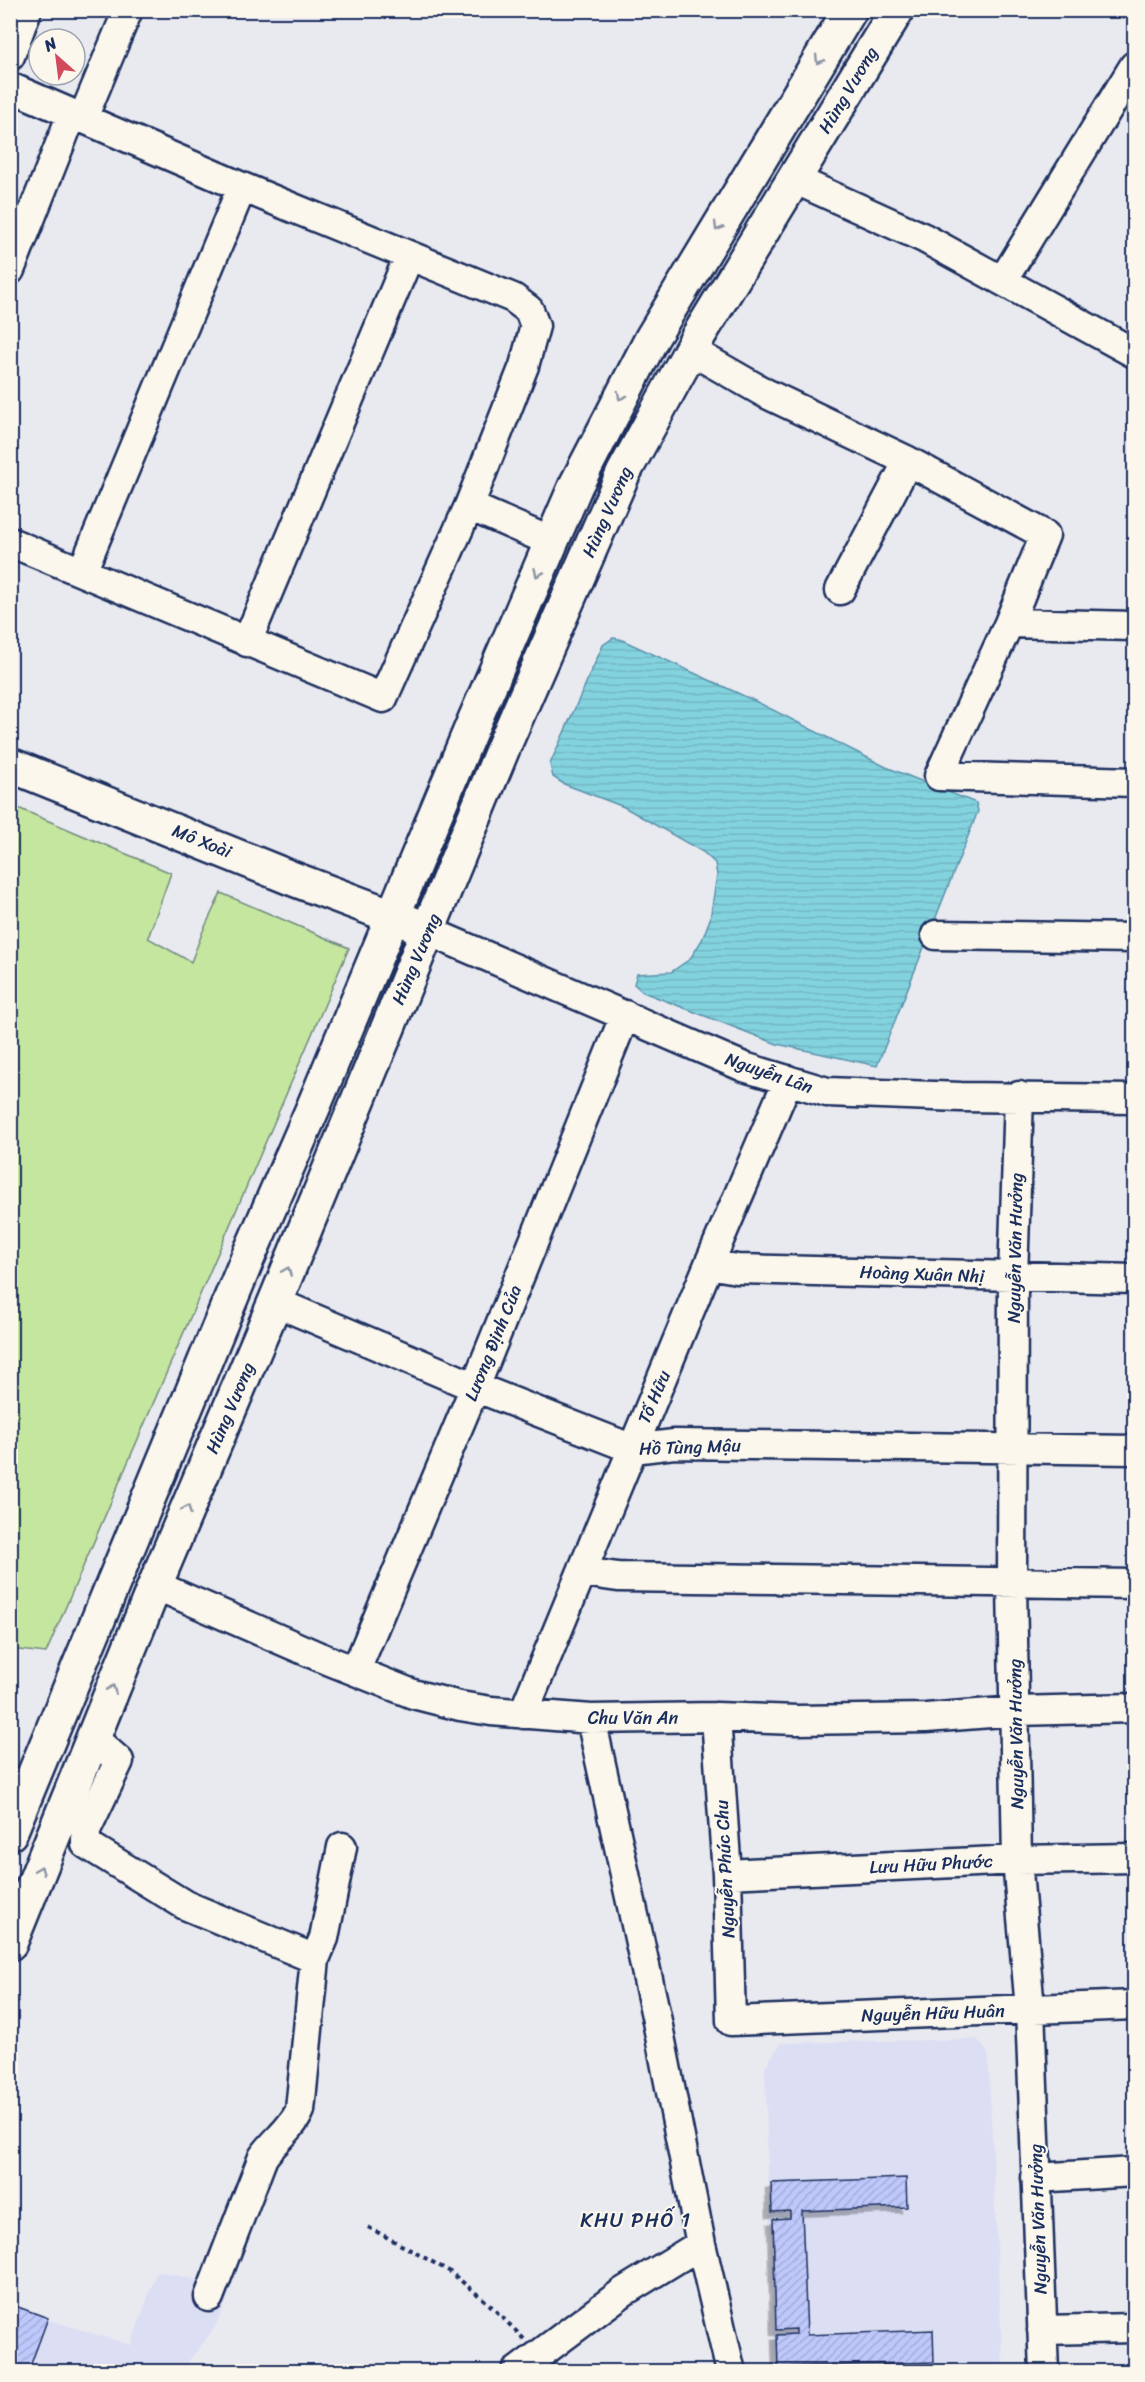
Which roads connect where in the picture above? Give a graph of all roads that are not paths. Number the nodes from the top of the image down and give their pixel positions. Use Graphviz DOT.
graph roads {
  1 [pos="27,10"];
  2 [pos="128,10"];
  3 [pos="850,10"];
  4 [pos="897,10"];
  5 [pos="10,56"];
  6 [pos="1134,66"];
  7 [pos="10,87"];
  8 [pos="78,116"];
  9 [pos="794,179"];
  10 [pos="242,187"];
  11 [pos="409,256"];
  12 [pos="10,270"];
  13 [pos="1003,280"];
  14 [pos="690,350"];
  15 [pos="1134,353"];
  16 [pos="908,461"];
  17 [pos="469,506"];
  18 [pos="10,542"];
  19 [pos="552,542"];
  20 [pos="82,572"];
  21 [pos="840,590"];
  22 [pos="1009,623"];
  23 [pos="1134,626"];
  24 [pos="247,642"];
  25 [pos="10,765"];
  26 [pos="1134,782"];
  27 [pos="393,916"];
  28 [pos="428,931"];
  29 [pos="936,935"];
  30 [pos="1134,938"];
  31 [pos="625,1015"];
  32 [pos="788,1080"];
  33 [pos="1018,1096"];
  34 [pos="1134,1099"];
  35 [pos="709,1264"];
  36 [pos="1013,1277"];
  37 [pos="1134,1279"];
  38 [pos="275,1302"];
  39 [pos="475,1387"];
  40 [pos="1013,1448"];
  41 [pos="633,1449"];
  42 [pos="1134,1450"];
  43 [pos="583,1572"];
  44 [pos="1012,1584"];
  45 [pos="1134,1584"];
  46 [pos="155,1585"];
  47 [pos="356,1670"];
  48 [pos="1134,1708"];
  49 [pos="1016,1711"];
  50 [pos="523,1714"];
  51 [pos="716,1717"];
  52 [pos="591,1719"];
  53 [pos="93,1738"];
  54 [pos="10,1833"];
  55 [pos="342,1847"];
  56 [pos="1134,1857"];
  57 [pos="1017,1860"];
  58 [pos="727,1874"];
  59 [pos="10,1943"];
  60 [pos="315,1959"];
  61 [pos="1134,2005"];
  62 [pos="1030,2009"];
  63 [pos="731,2021"];
  64 [pos="1134,2172"];
  65 [pos="1036,2178"];
  66 [pos="701,2244"];
  67 [pos="209,2297"];
  68 [pos="1134,2328"];
  69 [pos="1042,2330"];
  70 [pos="516,2372"];
  71 [pos="731,2372"];
  72 [pos="1044,2372"];
  1 -- 5 [label="street"];
  2 -- 8 [label="street"];
  3 -- 19 [label="main road, Hùng Vương, one-way"];
  4 -- 9 [label="main road, Hùng Vương"];
  6 -- 13 [label="street"];
  7 -- 8 [label="street"];
  8 -- 10 [label="street"];
  8 -- 12 [label="street"];
  9 -- 13 [label="street"];
  9 -- 14 [label="main road, Hùng Vương"];
  10 -- 11 [label="street"];
  10 -- 20 [label="street"];
  11 -- 17 [label="street"];
  11 -- 24 [label="street"];
  13 -- 15 [label="street"];
  14 -- 16 [label="street"];
  14 -- 28 [label="main road, Hùng Vương"];
  16 -- 21 [label="street"];
  16 -- 22 [label="street"];
  17 -- 19 [label="street"];
  17 -- 24 [label="street"];
  18 -- 20 [label="street"];
  19 -- 27 [label="main road, Hùng Vương, one-way"];
  20 -- 24 [label="street"];
  22 -- 23 [label="street"];
  22 -- 26 [label="street"];
  25 -- 27 [label="main road, Mô Xoài"];
  27 -- 28 [label="main road, Mô Xoài"];
  27 -- 54 [label="main road, Hùng Vương"];
  28 -- 31 [label="street, Nguyễn Lân"];
  38 -- 28 [label="main road, Hùng Vương, one-way"];
  29 -- 30 [label="street"];
  31 -- 32 [label="street, Nguyễn Lân"];
  31 -- 39 [label="street, Lương Định Của"];
  32 -- 33 [label="street, Nguyễn Lân"];
  32 -- 35 [label="street, Tố Hữu"];
  33 -- 34 [label="street, Nguyễn Lân"];
  33 -- 36 [label="street, Nguyễn Văn Hưởng"];
  35 -- 36 [label="street, Hoàng Xuân Nhị"];
  35 -- 41 [label="street, Tố Hữu"];
  36 -- 37 [label="street, Hoàng Xuân Nhị"];
  36 -- 40 [label="street, Nguyễn Văn Hưởng"];
  38 -- 39 [label="street, Hồ Tùng Mậu"];
  46 -- 38 [label="main road, Hùng Vương, one-way"];
  39 -- 41 [label="street, Hồ Tùng Mậu"];
  39 -- 47 [label="street, Lương Định Của"];
  40 -- 41 [label="street, Hồ Tùng Mậu"];
  40 -- 42 [label="street, Hồ Tùng Mậu"];
  40 -- 44 [label="street, Nguyễn Văn Hưởng"];
  41 -- 43 [label="street, Tố Hữu"];
  43 -- 44 [label="street"];
  43 -- 50 [label="street, Tố Hữu"];
  44 -- 45 [label="street"];
  44 -- 49 [label="street, Nguyễn Văn Hưởng"];
  46 -- 47 [label="street, Chu Văn An"];
  53 -- 46 [label="main road, Hùng Vương, one-way"];
  47 -- 50 [label="street, Chu Văn An"];
  48 -- 49 [label="street, Chu Văn An"];
  49 -- 51 [label="street, Chu Văn An"];
  49 -- 57 [label="street, Nguyễn Văn Hưởng"];
  50 -- 52 [label="street, Chu Văn An"];
  51 -- 52 [label="street, Chu Văn An"];
  51 -- 58 [label="street, Nguyễn Phúc Chu"];
  52 -- 66 [label="street"];
  59 -- 53 [label="main road, Hùng Vương, one-way"];
  53 -- 60 [label="street"];
  55 -- 60 [label="street"];
  56 -- 57 [label="street, Lưu Hữu Phước"];
  57 -- 58 [label="street, Lưu Hữu Phước"];
  57 -- 62 [label="street, Nguyễn Văn Hưởng"];
  58 -- 63 [label="street, Nguyễn Phúc Chu"];
  60 -- 67 [label="street"];
  61 -- 62 [label="street, Nguyễn Hữu Huân"];
  62 -- 63 [label="street, Nguyễn Hữu Huân"];
  62 -- 65 [label="street, Nguyễn Văn Hưởng"];
  64 -- 65 [label="street"];
  65 -- 69 [label="street, Nguyễn Văn Hưởng"];
  66 -- 70 [label="street"];
  66 -- 71 [label="street"];
  68 -- 69 [label="street"];
  69 -- 72 [label="street, Nguyễn Văn Hưởng"];
}
